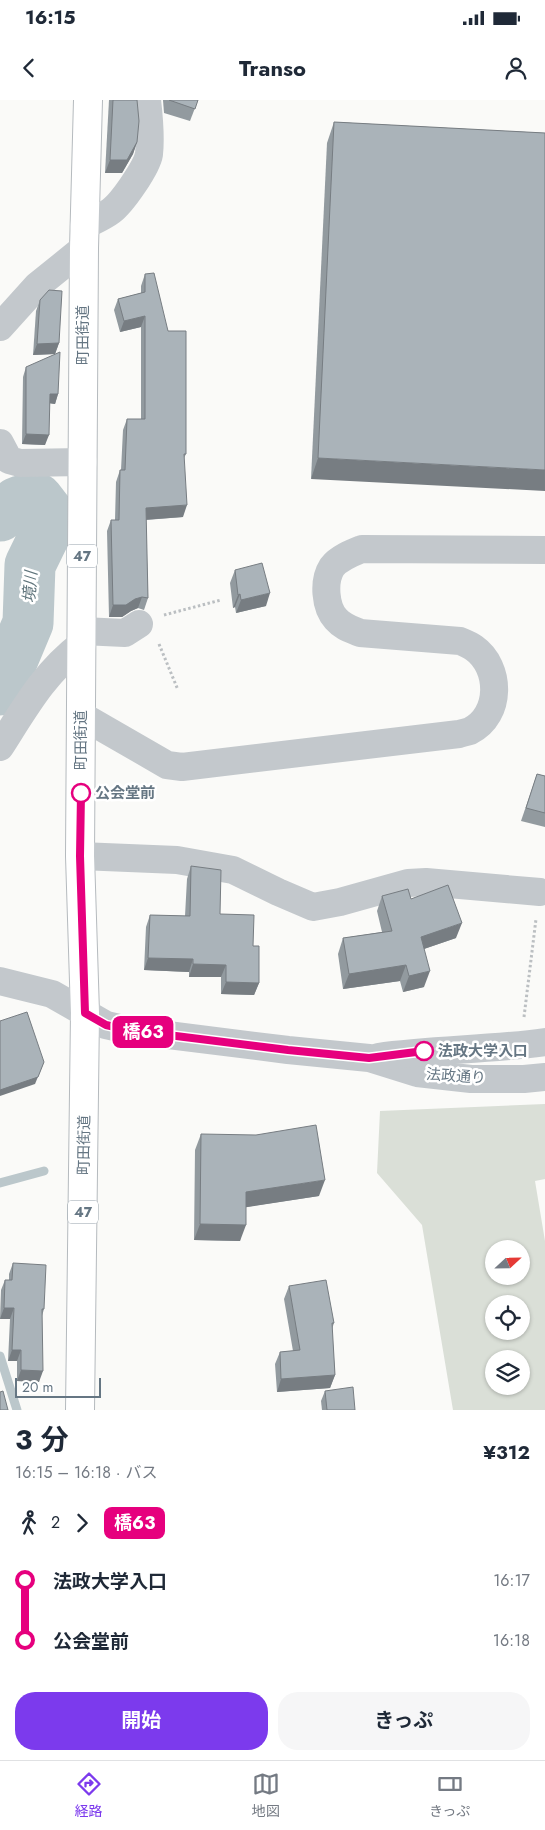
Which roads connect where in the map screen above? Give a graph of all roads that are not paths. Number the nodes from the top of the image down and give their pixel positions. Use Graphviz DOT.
graph roads {
  1 [pos="88,100"];
  2 [pos="147,100"];
  3 [pos="84,237"];
  4 [pos="0,327"];
  5 [pos="3,457"];
  6 [pos="83,462"];
  7 [pos="545,550"];
  8 [pos="148,633"];
  9 [pos="82,637"];
  10 [pos="82,716"];
  11 [pos="0,748"];
  12 [pos="80,856"];
  13 [pos="540,892"];
  14 [pos="0,981"];
  15 [pos="85,1013"];
  16 [pos="533,1044"];
  17 [pos="369,1058"];
  18 [pos="545,1076"];
  19 [pos="80,1410"];
  1 -- 3 [label="main road, 町田街道 / 47"];
  2 -- 3 [label="street"];
  3 -- 4 [label="street"];
  3 -- 6 [label="main road, 町田街道 / 47"];
  5 -- 6 [label="street"];
  6 -- 9 [label="main road, 町田街道 / 47"];
  7 -- 10 [label="street"];
  8 -- 9 [label="street"];
  9 -- 10 [label="main road, 町田街道 / 47"];
  9 -- 11 [label="street"];
  10 -- 12 [label="main road, 町田街道 / 47"];
  12 -- 13 [label="street"];
  12 -- 15 [label="main road, 町田街道 / 47"];
  14 -- 15 [label="street, 法政通り"];
  15 -- 17 [label="street, 法政通り"];
  15 -- 19 [label="main road, 町田街道 / 47"];
  16 -- 17 [label="street, 法政通り"];
  17 -- 18 [label="street, 法政通り"];
}
